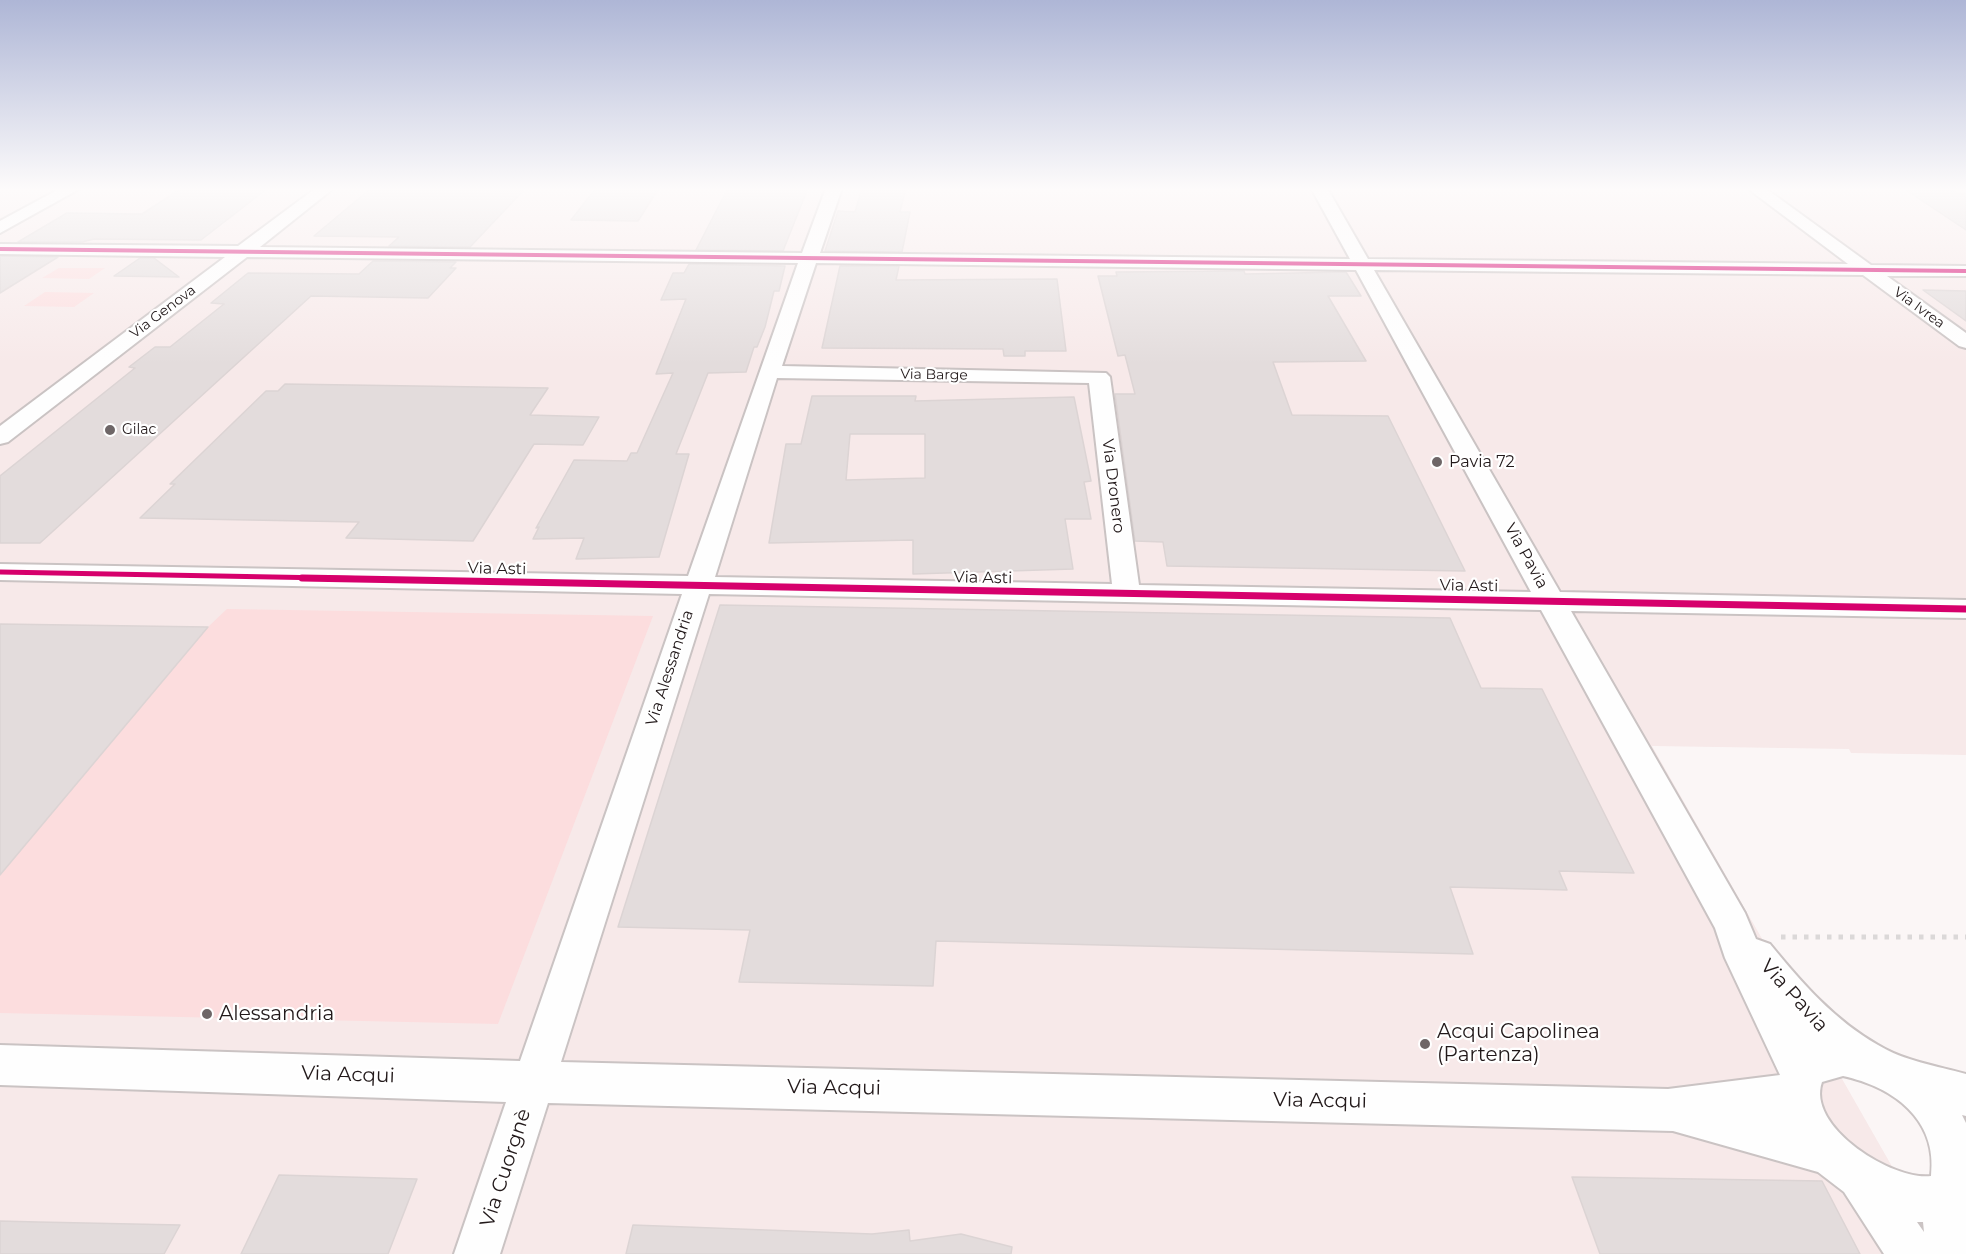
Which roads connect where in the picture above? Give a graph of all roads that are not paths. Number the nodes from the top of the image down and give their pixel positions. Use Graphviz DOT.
graph roads {
  1 [pos="248,247"];
  2 [pos="813,247"];
  3 [pos="1352,247"];
  4 [pos="1835,247"];
  5 [pos="0,249"];
  6 [pos="241,252"];
  7 [pos="809,258"];
  8 [pos="1362,264"];
  9 [pos="1867,270"];
  10 [pos="1966,271"];
  11 [pos="1966,342"];
  12 [pos="769,372"];
  13 [pos="1099,377"];
  14 [pos="0,437"];
  15 [pos="0,572"];
  16 [pos="697,587"];
  17 [pos="1127,595"];
  18 [pos="1551,601"];
  19 [pos="1966,609"];
  20 [pos="1732,924"];
  21 [pos="1864,1060"];
  22 [pos="0,1065"];
  23 [pos="1903,1078"];
  24 [pos="534,1082"];
  25 [pos="1800,1085"];
  26 [pos="1966,1095"];
  27 [pos="1668,1110"];
  28 [pos="1845,1165"];
  29 [pos="1962,1175"];
  30 [pos="477,1254"];
  31 [pos="1911,1254"];
  32 [pos="1950,1254"];
  1 -- 6 [label="street, Via Genova"];
  2 -- 7 [label="street, Via Alessandria"];
  3 -- 8 [label="street, Via Pavia"];
  4 -- 9 [label="street, Via Ivrea"];
  5 -- 6 [label="street"];
  6 -- 7 [label="street"];
  6 -- 14 [label="street, Via Genova"];
  7 -- 8 [label="street"];
  7 -- 12 [label="street, Via Alessandria"];
  8 -- 9 [label="street"];
  8 -- 18 [label="street, Via Pavia"];
  9 -- 10 [label="street"];
  9 -- 11 [label="street, Via Ivrea"];
  12 -- 13 [label="street, Via Barge"];
  12 -- 16 [label="street, Via Alessandria"];
  13 -- 17 [label="street, Via Dronero"];
  15 -- 16 [label="street, Via Asti"];
  16 -- 17 [label="street, Via Asti"];
  16 -- 24 [label="street, Via Alessandria"];
  17 -- 18 [label="street, Via Asti"];
  18 -- 19 [label="street, Via Asti"];
  18 -- 20 [label="street, Via Pavia"];
  20 -- 21 [label="street, Via Pavia"];
  20 -- 25 [label="street, Via Pavia"];
  21 -- 23 [label="street"];
  21 -- 25 [label="street"];
  22 -- 24 [label="street, Via Acqui"];
  23 -- 26 [label="street"];
  23 -- 29 [label="street"];
  24 -- 27 [label="street, Via Acqui"];
  24 -- 30 [label="street, Via Cuorgnè"];
  25 -- 27 [label="street, Via Acqui"];
  25 -- 28 [label="street"];
  27 -- 28 [label="street, Via Acqui"];
  28 -- 29 [label="street"];
  28 -- 31 [label="street"];
  29 -- 32 [label="street"];
}
